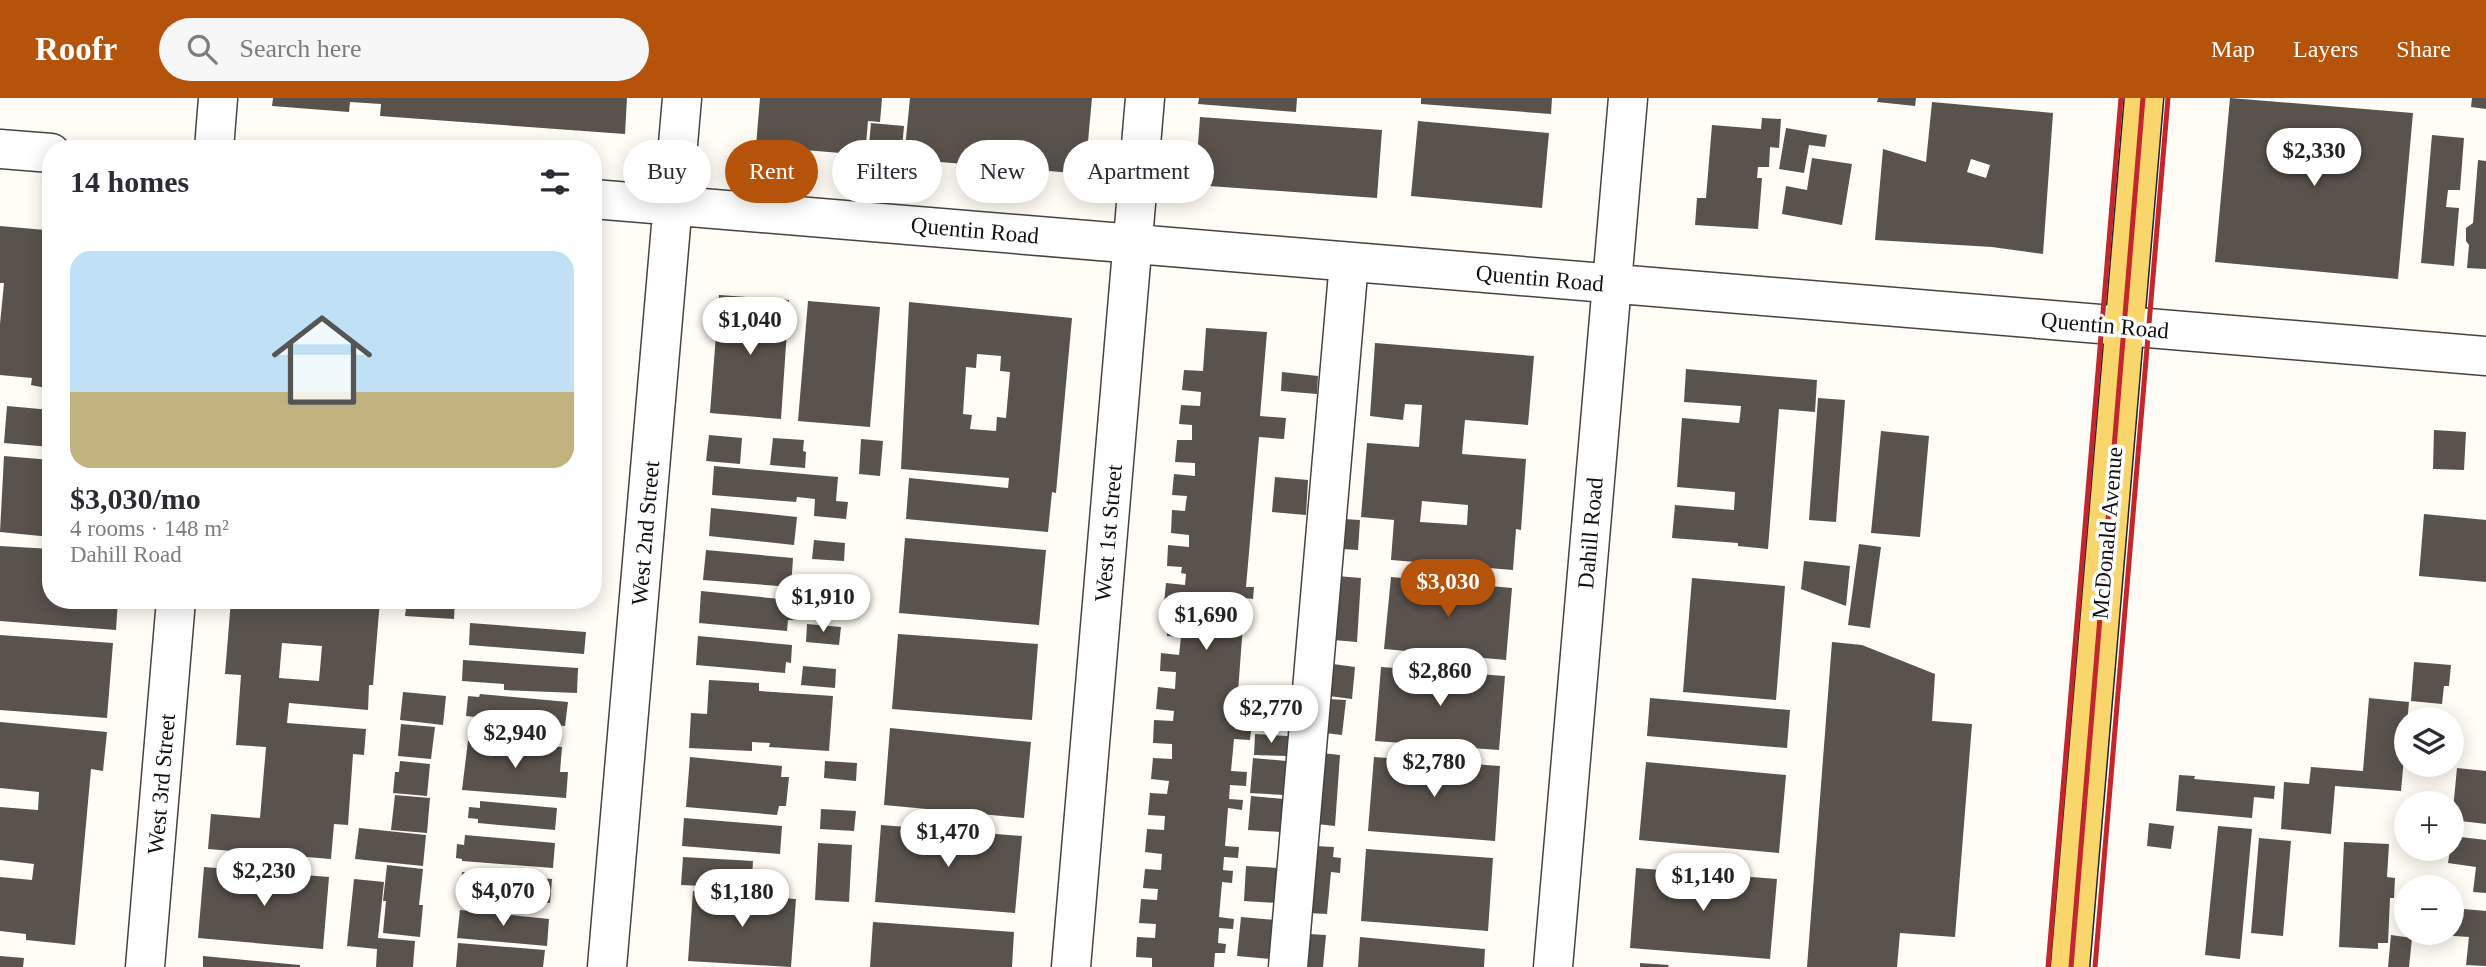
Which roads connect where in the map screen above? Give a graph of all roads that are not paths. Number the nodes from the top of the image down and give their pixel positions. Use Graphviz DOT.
graph roads {
  1 [pos="218,98"];
  2 [pos="682,98"];
  3 [pos="1145,98"];
  4 [pos="1628,98"];
  5 [pos="2144,98"];
  6 [pos="215,140"];
  7 [pos="0,149"];
  8 [pos="42,152"];
  9 [pos="602,199"];
  10 [pos="674,205"];
  11 [pos="1133,243"];
  12 [pos="1349,262"];
  13 [pos="1612,284"];
  14 [pos="2124,326"];
  15 [pos="2486,356"];
  16 [pos="175,609"];
  17 [pos="145,967"];
  18 [pos="607,967"];
  19 [pos="1071,967"];
  20 [pos="1287,967"];
  21 [pos="1553,967"];
  22 [pos="2070,967"];
  1 -- 6 [label="street"];
  2 -- 10 [label="street, West 2nd Street"];
  3 -- 11 [label="street, West 1st Street"];
  4 -- 13 [label="street, Dahill Road"];
  5 -- 14 [label="main road, McDonald Avenue"];
  7 -- 8 [label="street"];
  9 -- 10 [label="street, Quentin Road"];
  10 -- 11 [label="street, Quentin Road"];
  10 -- 18 [label="street, West 2nd Street"];
  11 -- 12 [label="street, Quentin Road"];
  11 -- 19 [label="street, West 1st Street"];
  12 -- 13 [label="street, Quentin Road"];
  12 -- 20 [label="street"];
  13 -- 14 [label="street, Quentin Road"];
  13 -- 21 [label="street, Dahill Road"];
  14 -- 15 [label="street, Quentin Road"];
  14 -- 22 [label="main road, McDonald Avenue"];
  16 -- 17 [label="street, West 3rd Street"];
}
